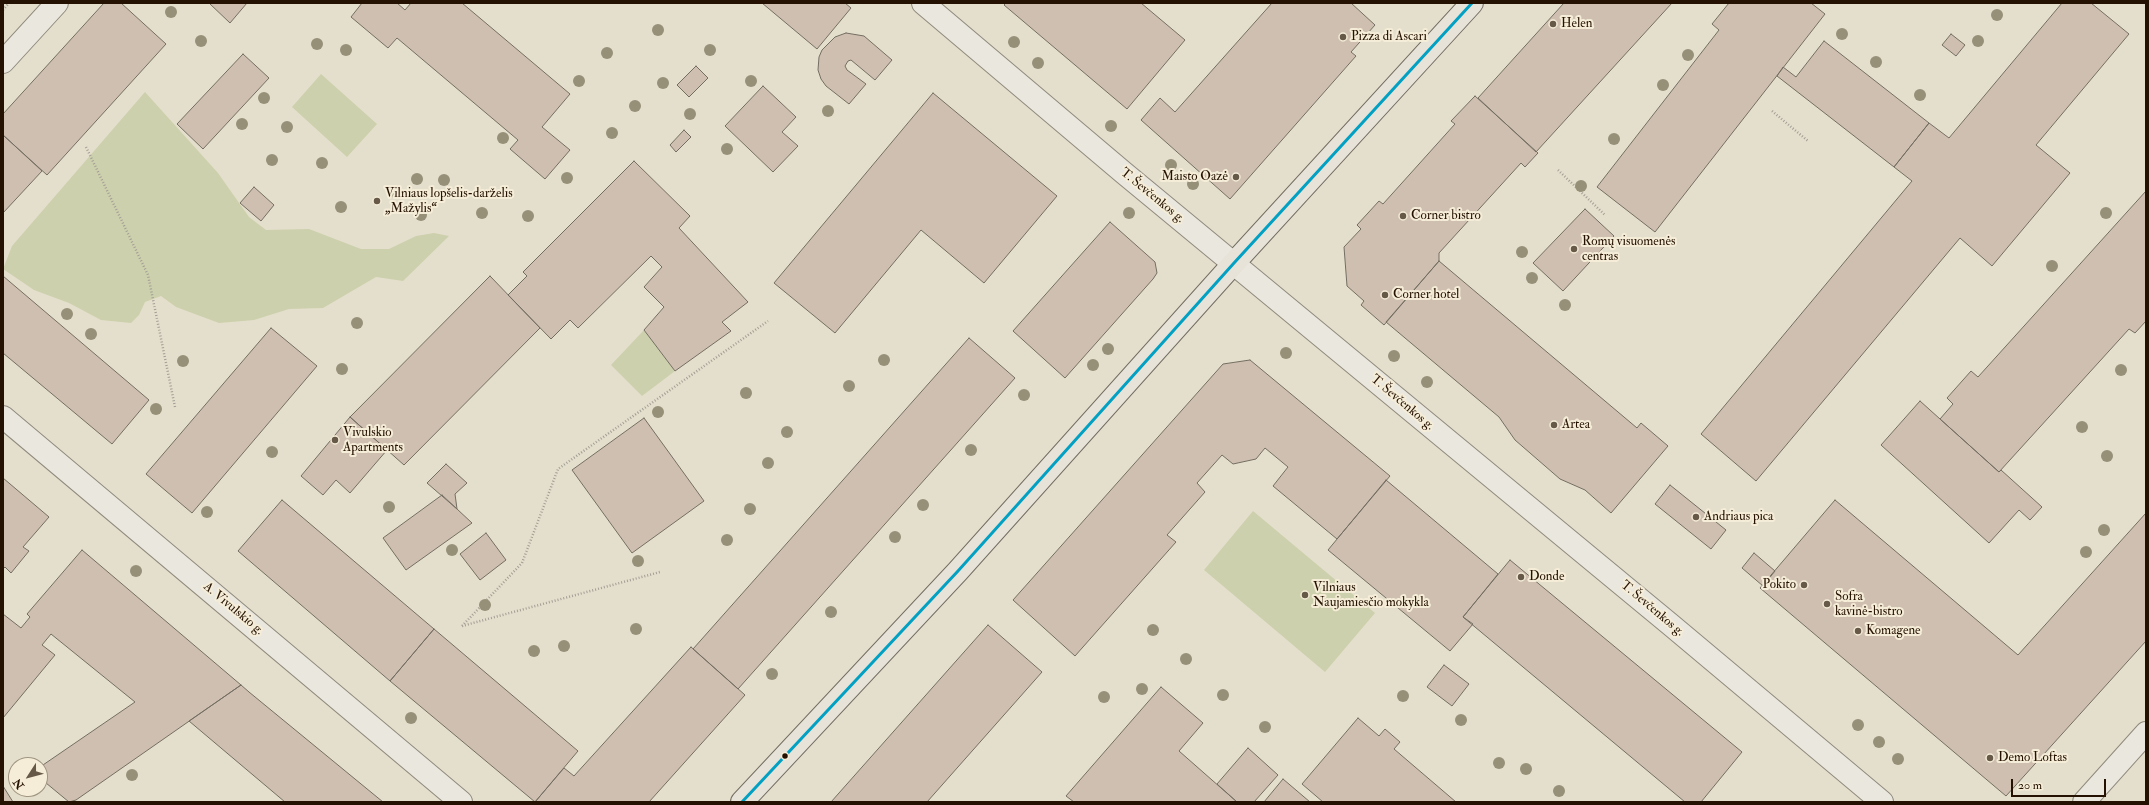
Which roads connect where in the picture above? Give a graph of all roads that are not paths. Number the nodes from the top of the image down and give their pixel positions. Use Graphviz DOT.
graph roads {
  1 [pos="57,3"];
  2 [pos="923,3"];
  3 [pos="1472,3"];
  4 [pos="3,62"];
  5 [pos="1234,264"];
  6 [pos="3,417"];
  7 [pos="2146,733"];
  8 [pos="2084,801"];
  9 [pos="461,802"];
  10 [pos="742,802"];
  11 [pos="1882,802"];
  1 -- 4 [label="street"];
  2 -- 5 [label="street, T. Ševčenkos g."];
  3 -- 5 [label="main road"];
  5 -- 10 [label="main road"];
  5 -- 11 [label="street, T. Ševčenkos g."];
  6 -- 9 [label="street, A. Vivulskio g."];
  7 -- 8 [label="street"];
}
